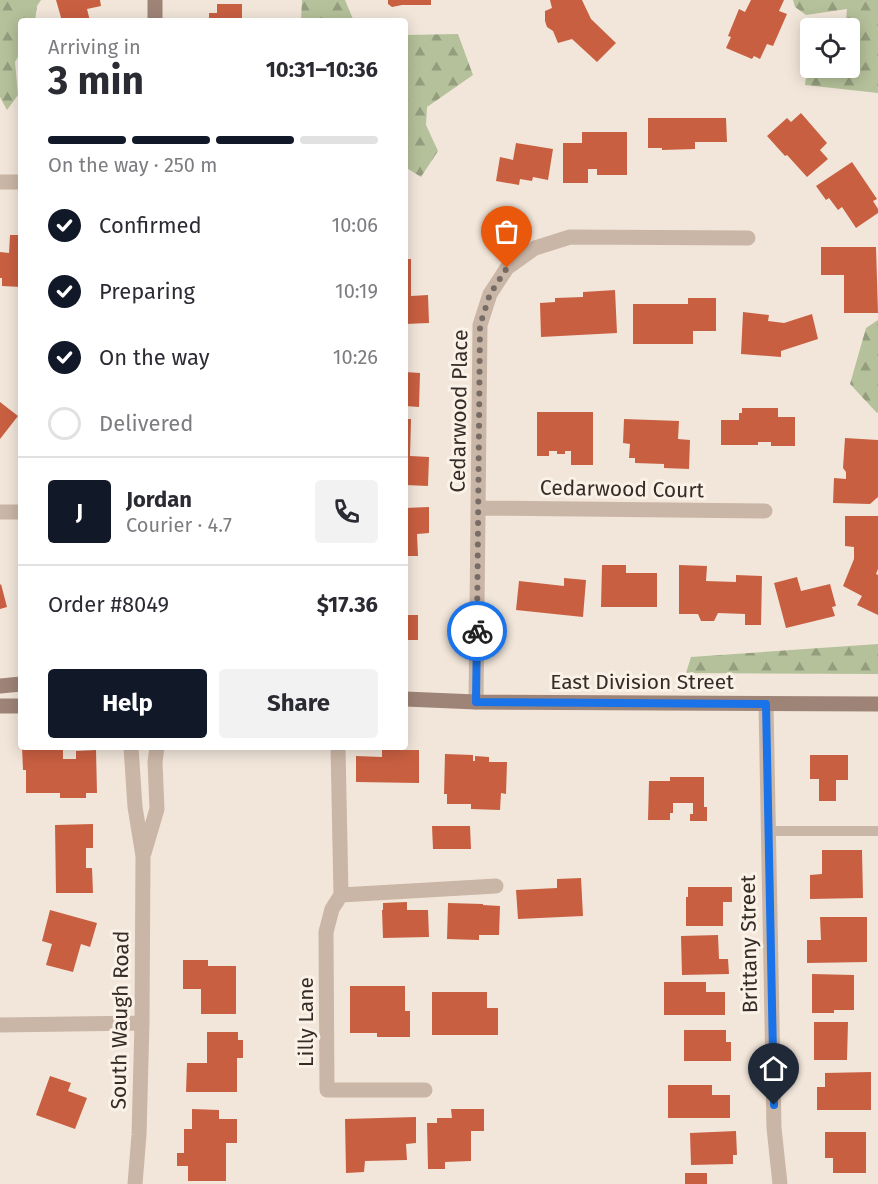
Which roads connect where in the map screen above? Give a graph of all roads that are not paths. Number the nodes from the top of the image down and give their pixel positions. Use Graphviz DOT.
graph roads {
  1 [pos="155,0"];
  2 [pos="155,18"];
  3 [pos="0,182"];
  4 [pos="18,182"];
  5 [pos="748,238"];
  6 [pos="479,508"];
  7 [pos="765,511"];
  8 [pos="0,512"];
  9 [pos="18,512"];
  10 [pos="18,684"];
  11 [pos="0,686"];
  12 [pos="408,699"];
  13 [pos="476,702"];
  14 [pos="766,704"];
  15 [pos="878,704"];
  16 [pos="0,706"];
  17 [pos="18,706"];
  18 [pos="131,750"];
  19 [pos="157,750"];
  20 [pos="338,750"];
  21 [pos="768,831"];
  22 [pos="878,831"];
  23 [pos="144,856"];
  24 [pos="496,886"];
  25 [pos="340,895"];
  26 [pos="142,1023"];
  27 [pos="0,1025"];
  28 [pos="425,1090"];
  29 [pos="135,1184"];
  30 [pos="780,1184"];
  1 -- 2 [label="street"];
  3 -- 4 [label="street"];
  5 -- 6 [label="street, Cedarwood Place"];
  6 -- 7 [label="street, Cedarwood Court"];
  6 -- 13 [label="street, Cedarwood Place"];
  8 -- 9 [label="street"];
  10 -- 11 [label="street"];
  12 -- 13 [label="street, East Division Street"];
  13 -- 14 [label="street, East Division Street"];
  14 -- 15 [label="street, East Division Street"];
  14 -- 21 [label="street, Brittany Street"];
  16 -- 17 [label="street"];
  18 -- 23 [label="street, South Waugh Road"];
  19 -- 23 [label="street, South Waugh Road"];
  20 -- 25 [label="street, Lilly Lane"];
  21 -- 22 [label="lane"];
  21 -- 30 [label="street, Brittany Street"];
  23 -- 26 [label="street, South Waugh Road"];
  24 -- 25 [label="street"];
  25 -- 28 [label="street, Lilly Lane"];
  26 -- 27 [label="street"];
  26 -- 29 [label="street, South Waugh Road"];
}
